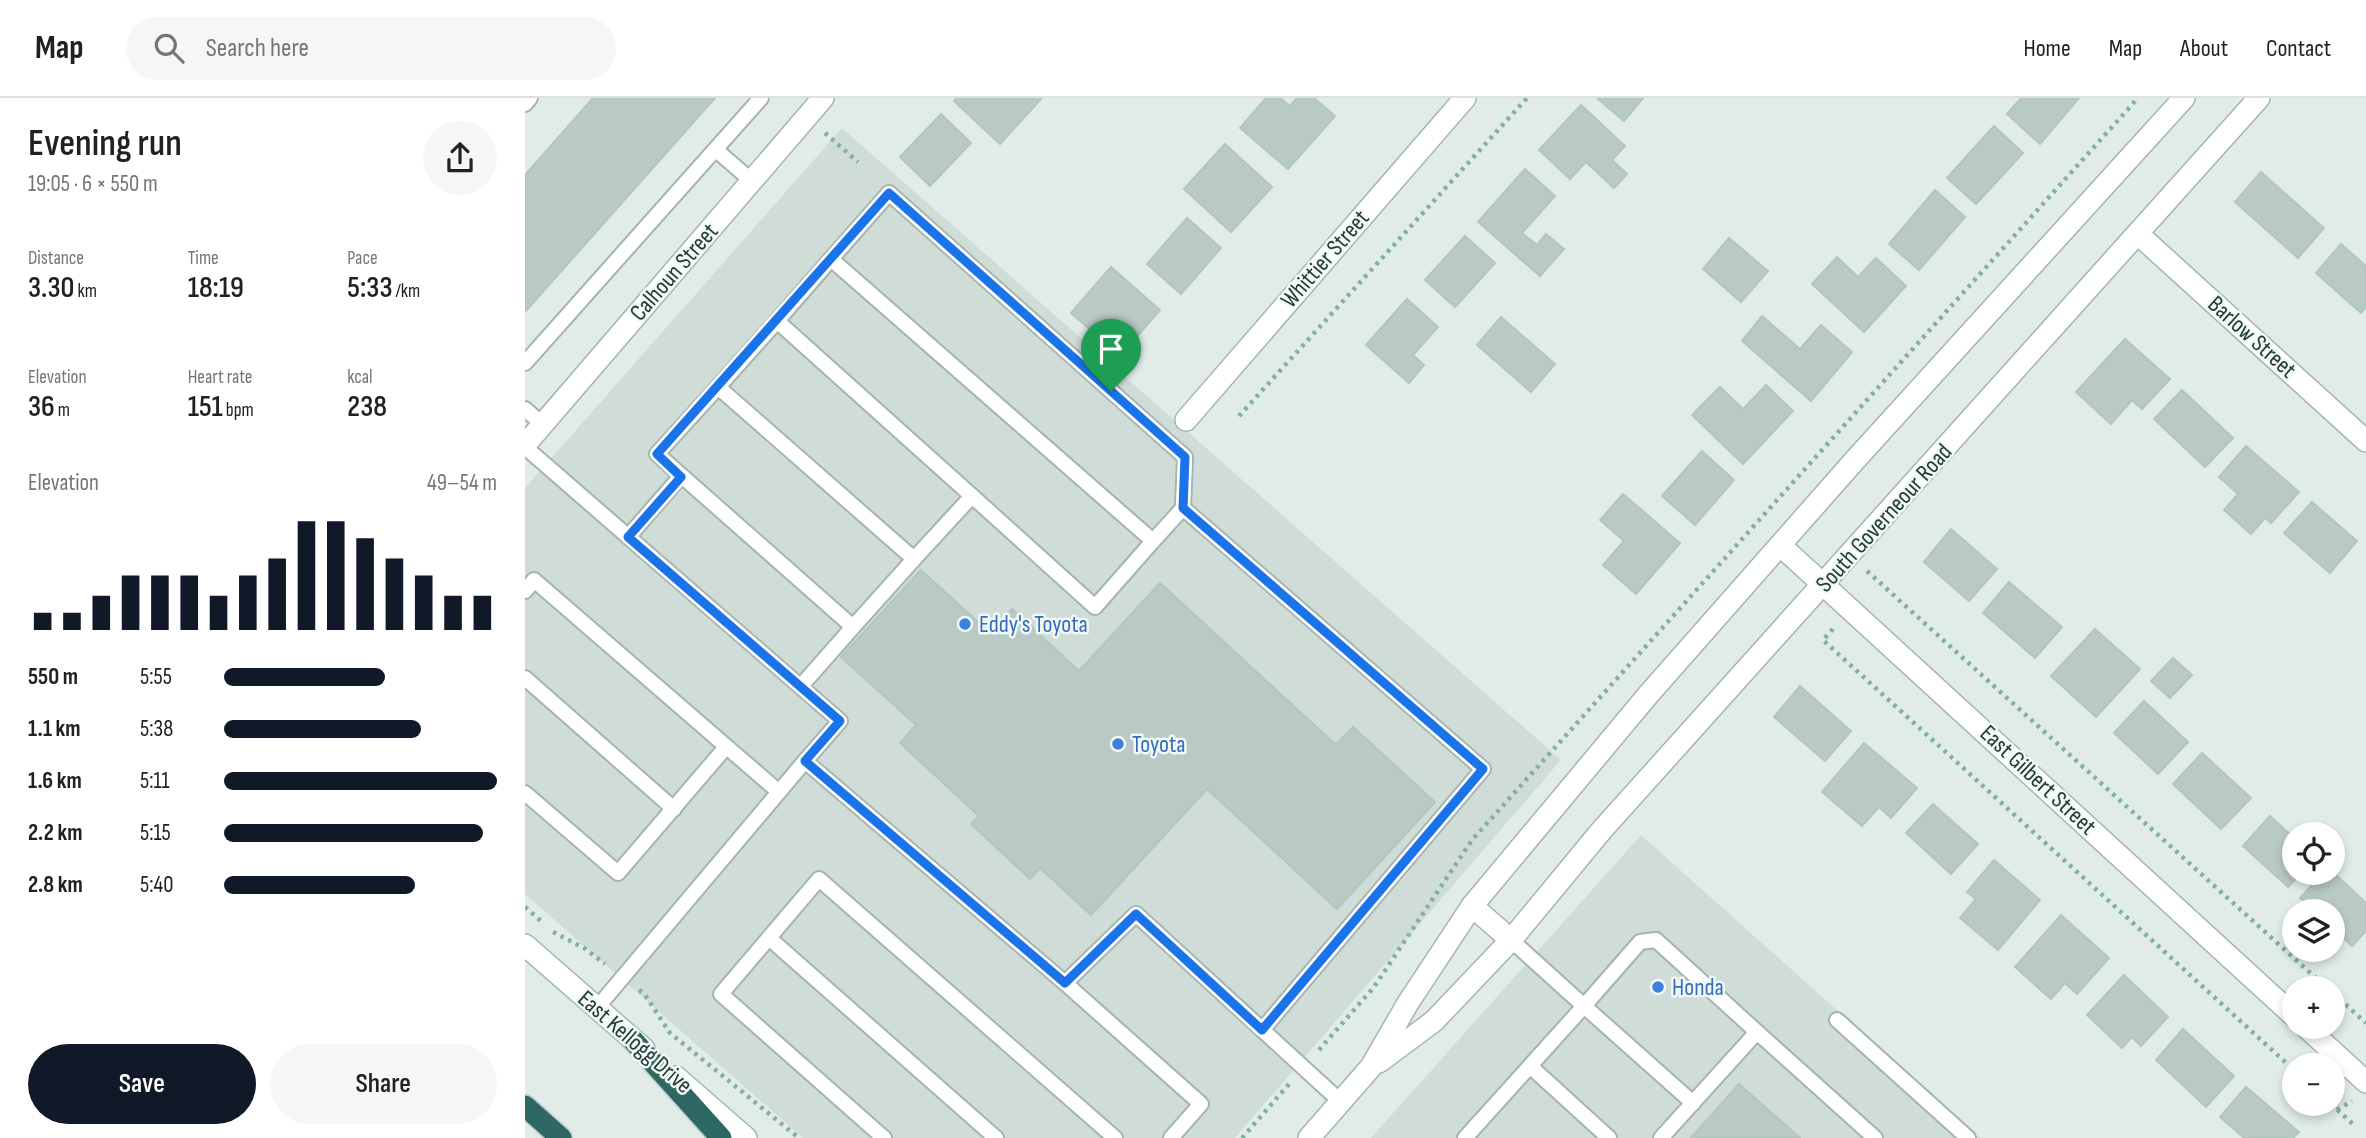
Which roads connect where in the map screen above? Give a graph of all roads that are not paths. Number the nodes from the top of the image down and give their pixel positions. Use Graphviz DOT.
graph roads {
  1 [pos="530,98"];
  2 [pos="761,98"];
  3 [pos="823,98"];
  4 [pos="1465,98"];
  5 [pos="2184,98"];
  6 [pos="2259,98"];
  7 [pos="525,104"];
  8 [pos="716,150"];
  9 [pos="752,181"];
  10 [pos="2138,234"];
  11 [pos="831,259"];
  12 [pos="777,321"];
  13 [pos="525,363"];
  14 [pos="718,387"];
  15 [pos="525,410"];
  16 [pos="1186,420"];
  17 [pos="543,425"];
  18 [pos="2366,441"];
  19 [pos="525,446"];
  20 [pos="681,477"];
  21 [pos="972,496"];
  22 [pos="1183,508"];
  23 [pos="628,537"];
  24 [pos="1153,541"];
  25 [pos="1780,545"];
  26 [pos="914,559"];
  27 [pos="1825,584"];
  28 [pos="525,591"];
  29 [pos="853,627"];
  30 [pos="525,678"];
  31 [pos="800,686"];
  32 [pos="726,747"];
  33 [pos="805,761"];
  34 [pos="779,792"];
  35 [pos="525,793"];
  36 [pos="674,808"];
  37 [pos="1472,906"];
  38 [pos="769,938"];
  39 [pos="1511,940"];
  40 [pos="525,945"];
  41 [pos="1065,983"];
  42 [pos="2282,1005"];
  43 [pos="1584,1006"];
  44 [pos="596,1009"];
  45 [pos="1837,1020"];
  46 [pos="1262,1030"];
  47 [pos="1757,1032"];
  48 [pos="631,1038"];
  49 [pos="2319,1039"];
  50 [pos="1530,1066"];
  51 [pos="1371,1067"];
  52 [pos="2366,1082"];
  53 [pos="1341,1102"];
  54 [pos="1693,1103"];
  55 [pos="525,1106"];
  56 [pos="561,1138"];
  57 [pos="721,1138"];
  58 [pos="745,1138"];
  59 [pos="884,1138"];
  60 [pos="996,1138"];
  61 [pos="1115,1138"];
  62 [pos="1171,1138"];
  63 [pos="1310,1138"];
  64 [pos="1465,1138"];
  65 [pos="1609,1138"];
  66 [pos="1661,1138"];
  67 [pos="1875,1138"];
  68 [pos="1968,1138"];
  1 -- 7 [label="lane"];
  2 -- 8 [label="lane"];
  3 -- 9 [label="street, Calhoun Street"];
  4 -- 16 [label="street, Whittier Street"];
  5 -- 25 [label="street, South Governeour Road"];
  6 -- 10 [label="street, South Governeour Road"];
  8 -- 9 [label="lane"];
  8 -- 13 [label="lane"];
  9 -- 17 [label="street, Calhoun Street"];
  10 -- 18 [label="street, Barlow Street"];
  10 -- 27 [label="street, South Governeour Road"];
  11 -- 12 [label="lane"];
  11 -- 22 [label="lane"];
  11 -- 24 [label="lane"];
  12 -- 14 [label="lane"];
  12 -- 21 [label="lane"];
  14 -- 20 [label="lane"];
  14 -- 26 [label="lane"];
  15 -- 17 [label="lane"];
  17 -- 19 [label="street, Calhoun Street"];
  19 -- 23 [label="lane"];
  20 -- 23 [label="lane"];
  20 -- 29 [label="lane"];
  21 -- 24 [label="lane"];
  21 -- 26 [label="lane"];
  22 -- 24 [label="lane"];
  22 -- 46 [label="lane"];
  23 -- 31 [label="lane"];
  25 -- 27 [label="street, East Gilbert Street"];
  25 -- 37 [label="street, South Governeour Road"];
  26 -- 29 [label="lane"];
  27 -- 39 [label="street, South Governeour Road"];
  27 -- 42 [label="street, East Gilbert Street"];
  28 -- 32 [label="lane"];
  29 -- 31 [label="lane"];
  30 -- 36 [label="lane"];
  31 -- 33 [label="lane"];
  32 -- 34 [label="lane"];
  32 -- 36 [label="lane"];
  33 -- 34 [label="lane"];
  33 -- 41 [label="lane"];
  34 -- 44 [label="lane"];
  35 -- 36 [label="lane"];
  37 -- 39 [label="street"];
  37 -- 51 [label="street, South Governeour Road"];
  38 -- 59 [label="lane"];
  38 -- 60 [label="lane"];
  38 -- 61 [label="lane"];
  39 -- 43 [label="lane"];
  39 -- 51 [label="street, South Governeour Road"];
  40 -- 44 [label="street, East Kellogg Drive"];
  41 -- 46 [label="lane"];
  41 -- 62 [label="lane"];
  43 -- 47 [label="lane"];
  43 -- 50 [label="lane"];
  43 -- 54 [label="lane"];
  44 -- 48 [label="street, East Kellogg Drive"];
  45 -- 68 [label="lane"];
  46 -- 53 [label="lane"];
  47 -- 54 [label="lane"];
  47 -- 67 [label="lane"];
  48 -- 57 [label="highway"];
  48 -- 58 [label="street, East Kellogg Drive"];
  49 -- 52 [label="street"];
  50 -- 64 [label="lane"];
  50 -- 65 [label="lane"];
  51 -- 53 [label="street, South Governeour Road"];
  53 -- 63 [label="street, South Governeour Road"];
  54 -- 66 [label="lane"];
  55 -- 56 [label="highway"];
}
